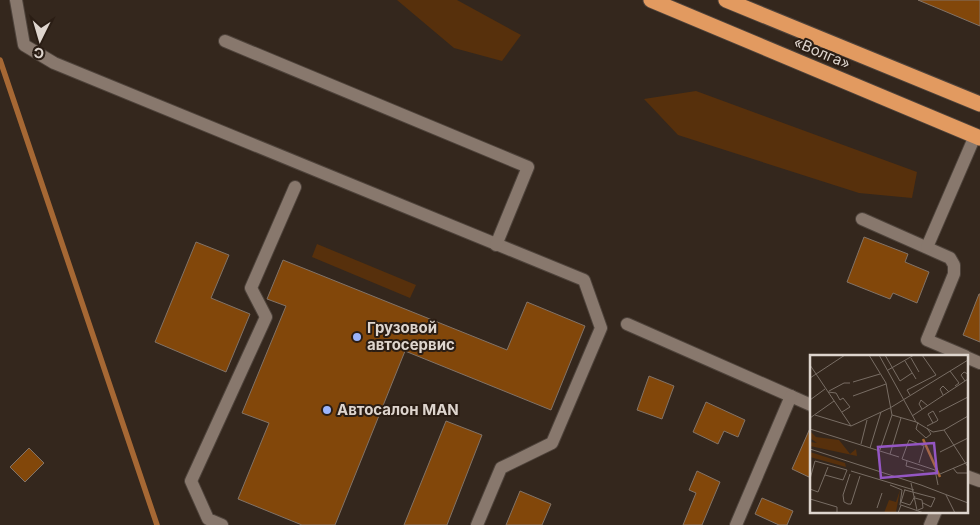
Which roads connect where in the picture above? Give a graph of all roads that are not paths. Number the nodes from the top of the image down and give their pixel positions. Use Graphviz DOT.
graph roads {
  1 [pos="16,0"];
  2 [pos="651,0"];
  3 [pos="726,0"];
  4 [pos="225,41"];
  5 [pos="980,104"];
  6 [pos="978,137"];
  7 [pos="295,187"];
  8 [pos="862,219"];
  9 [pos="496,245"];
  10 [pos="927,247"];
  11 [pos="627,324"];
  12 [pos="961,355"];
  13 [pos="968,358"];
  14 [pos="980,363"];
  15 [pos="791,396"];
  16 [pos="810,405"];
  17 [pos="968,477"];
  18 [pos="980,481"];
  19 [pos="936,512"];
  20 [pos="222,525"];
  21 [pos="477,525"];
  22 [pos="736,525"];
  23 [pos="930,525"];
  1 -- 9 [label="street"];
  2 -- 6 [label="highway, «Волга»"];
  3 -- 5 [label="highway, «Волга»"];
  4 -- 9 [label="street"];
  6 -- 10 [label="street"];
  7 -- 20 [label="street"];
  8 -- 10 [label="street"];
  9 -- 21 [label="street"];
  10 -- 12 [label="street"];
  11 -- 15 [label="street"];
  13 -- 14 [label="street"];
  15 -- 16 [label="street"];
  15 -- 22 [label="street"];
  17 -- 18 [label="street"];
  19 -- 23 [label="street"];
}
